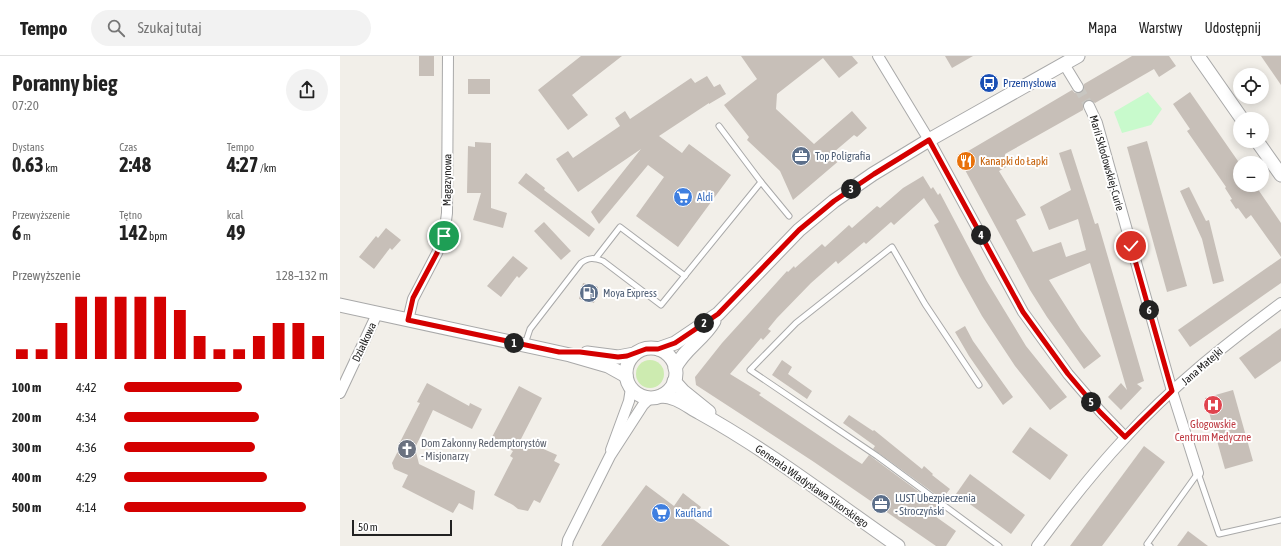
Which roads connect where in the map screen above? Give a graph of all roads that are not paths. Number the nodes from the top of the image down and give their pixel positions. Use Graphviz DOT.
graph roads {
  1 [pos="448,56"];
  2 [pos="878,56"];
  3 [pos="1077,56"];
  4 [pos="1198,56"];
  5 [pos="1064,64"];
  6 [pos="1078,87"];
  7 [pos="1089,106"];
  8 [pos="1237,112"];
  9 [pos="719,126"];
  10 [pos="929,140"];
  11 [pos="1262,148"];
  12 [pos="1281,175"];
  13 [pos="761,182"];
  14 [pos="789,216"];
  15 [pos="596,258"];
  16 [pos="685,276"];
  17 [pos="1281,303"];
  18 [pos="340,305"];
  19 [pos="377,314"];
  20 [pos="718,314"];
  21 [pos="408,320"];
  22 [pos="525,345"];
  23 [pos="658,349"];
  24 [pos="559,352"];
  25 [pos="634,354"];
  26 [pos="675,368"];
  27 [pos="626,376"];
  28 [pos="674,381"];
  29 [pos="979,385"];
  30 [pos="630,388"];
  31 [pos="1172,391"];
  32 [pos="340,393"];
  33 [pos="656,397"];
  34 [pos="725,426"];
  35 [pos="1125,437"];
  36 [pos="610,456"];
  37 [pos="1198,473"];
  38 [pos="1281,520"];
  39 [pos="567,546"];
  40 [pos="898,546"];
  41 [pos="999,546"];
  42 [pos="1037,546"];
  43 [pos="1150,546"];
  1 -- 21 [label="street, Magazynowa"];
  2 -- 10 [label="street"];
  3 -- 5 [label="street"];
  4 -- 8 [label="street"];
  5 -- 6 [label="street"];
  5 -- 10 [label="street"];
  7 -- 31 [label="street, Marii Skłodowskiej-Curie"];
  9 -- 13 [label="lane"];
  10 -- 20 [label="street"];
  10 -- 35 [label="street"];
  11 -- 12 [label="street"];
  13 -- 14 [label="lane"];
  13 -- 16 [label="lane"];
  15 -- 16 [label="lane"];
  15 -- 16 [label="lane"];
  15 -- 22 [label="lane"];
  17 -- 31 [label="street, Jana Matejki"];
  18 -- 19 [label="street"];
  19 -- 21 [label="street"];
  19 -- 32 [label="street, Działkowa"];
  20 -- 23 [label="street"];
  20 -- 26 [label="street"];
  21 -- 22 [label="street"];
  22 -- 24 [label="street"];
  23 -- 25 [label="street"];
  23 -- 26 [label="street"];
  24 -- 25 [label="street"];
  24 -- 27 [label="street"];
  25 -- 27 [label="street"];
  26 -- 28 [label="street"];
  27 -- 30 [label="street"];
  28 -- 33 [label="street"];
  28 -- 34 [label="street, Generała Władysława Sikorskiego"];
  29 -- 41 [label="lane"];
  30 -- 33 [label="street"];
  30 -- 36 [label="street"];
  31 -- 35 [label="street, Jana Matejki"];
  31 -- 37 [label="street, Marii Skłodowskiej-Curie"];
  33 -- 34 [label="street, Generała Władysława Sikorskiego"];
  33 -- 36 [label="street"];
  34 -- 40 [label="street, Generała Władysława Sikorskiego"];
  35 -- 42 [label="street, Jana Matejki"];
  36 -- 39 [label="street"];
  37 -- 38 [label="lane"];
  37 -- 43 [label="lane"];
}
